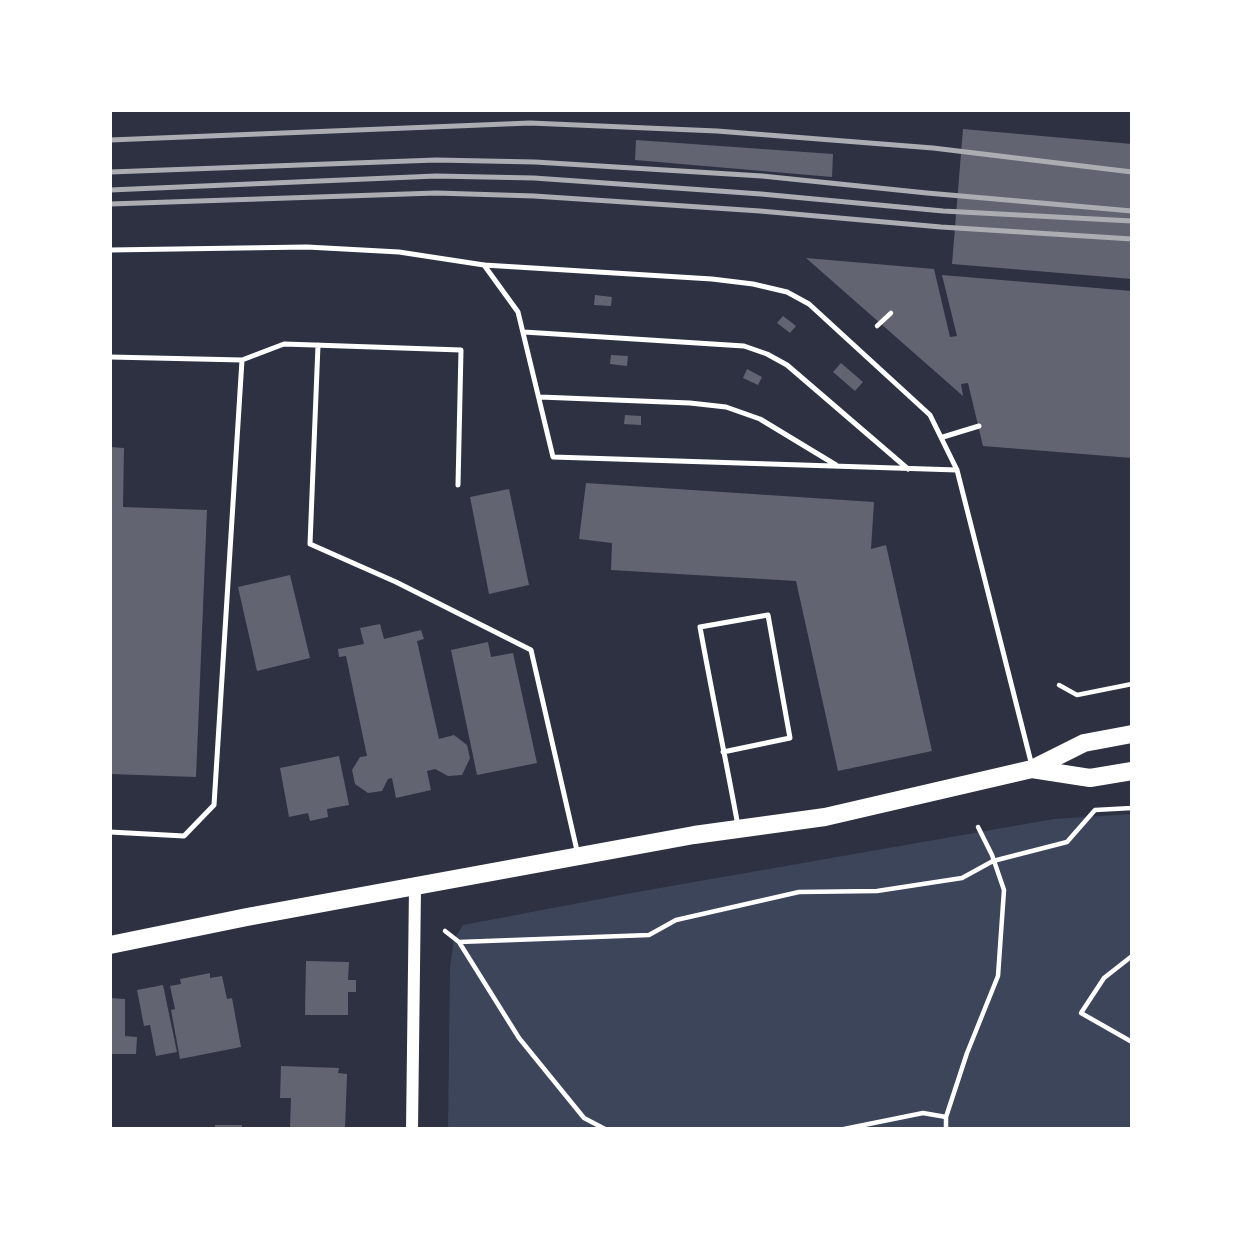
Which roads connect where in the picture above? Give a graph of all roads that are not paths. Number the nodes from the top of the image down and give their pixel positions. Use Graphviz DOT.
graph roads {
  1 [pos="110,250"];
  2 [pos="484,265"];
  3 [pos="524,332"];
  4 [pos="318,345"];
  5 [pos="110,357"];
  6 [pos="242,360"];
  7 [pos="540,397"];
  8 [pos="979,426"];
  9 [pos="943,437"];
  10 [pos="837,466"];
  11 [pos="908,469"];
  12 [pos="957,470"];
  13 [pos="458,485"];
  14 [pos="1132,734"];
  15 [pos="723,752"];
  16 [pos="1032,769"];
  17 [pos="1132,771"];
  18 [pos="738,829"];
  19 [pos="110,832"];
  20 [pos="578,856"];
  21 [pos="415,887"];
  22 [pos="110,945"];
  23 [pos="412,1129"];
  1 -- 2 [label="lane"];
  2 -- 3 [label="lane"];
  2 -- 9 [label="lane"];
  3 -- 7 [label="lane"];
  3 -- 11 [label="lane"];
  4 -- 6 [label="lane"];
  4 -- 13 [label="lane"];
  4 -- 20 [label="lane"];
  5 -- 6 [label="lane"];
  6 -- 19 [label="lane"];
  7 -- 10 [label="lane"];
  7 -- 10 [label="lane"];
  8 -- 9 [label="lane"];
  9 -- 12 [label="lane"];
  10 -- 11 [label="lane"];
  11 -- 12 [label="lane"];
  12 -- 16 [label="lane"];
  14 -- 16 [label="main road"];
  15 -- 15 [label="lane"];
  15 -- 18 [label="lane"];
  16 -- 17 [label="main road"];
  16 -- 18 [label="main road"];
  18 -- 20 [label="main road"];
  20 -- 21 [label="main road"];
  21 -- 22 [label="main road"];
  21 -- 23 [label="street"];
}
